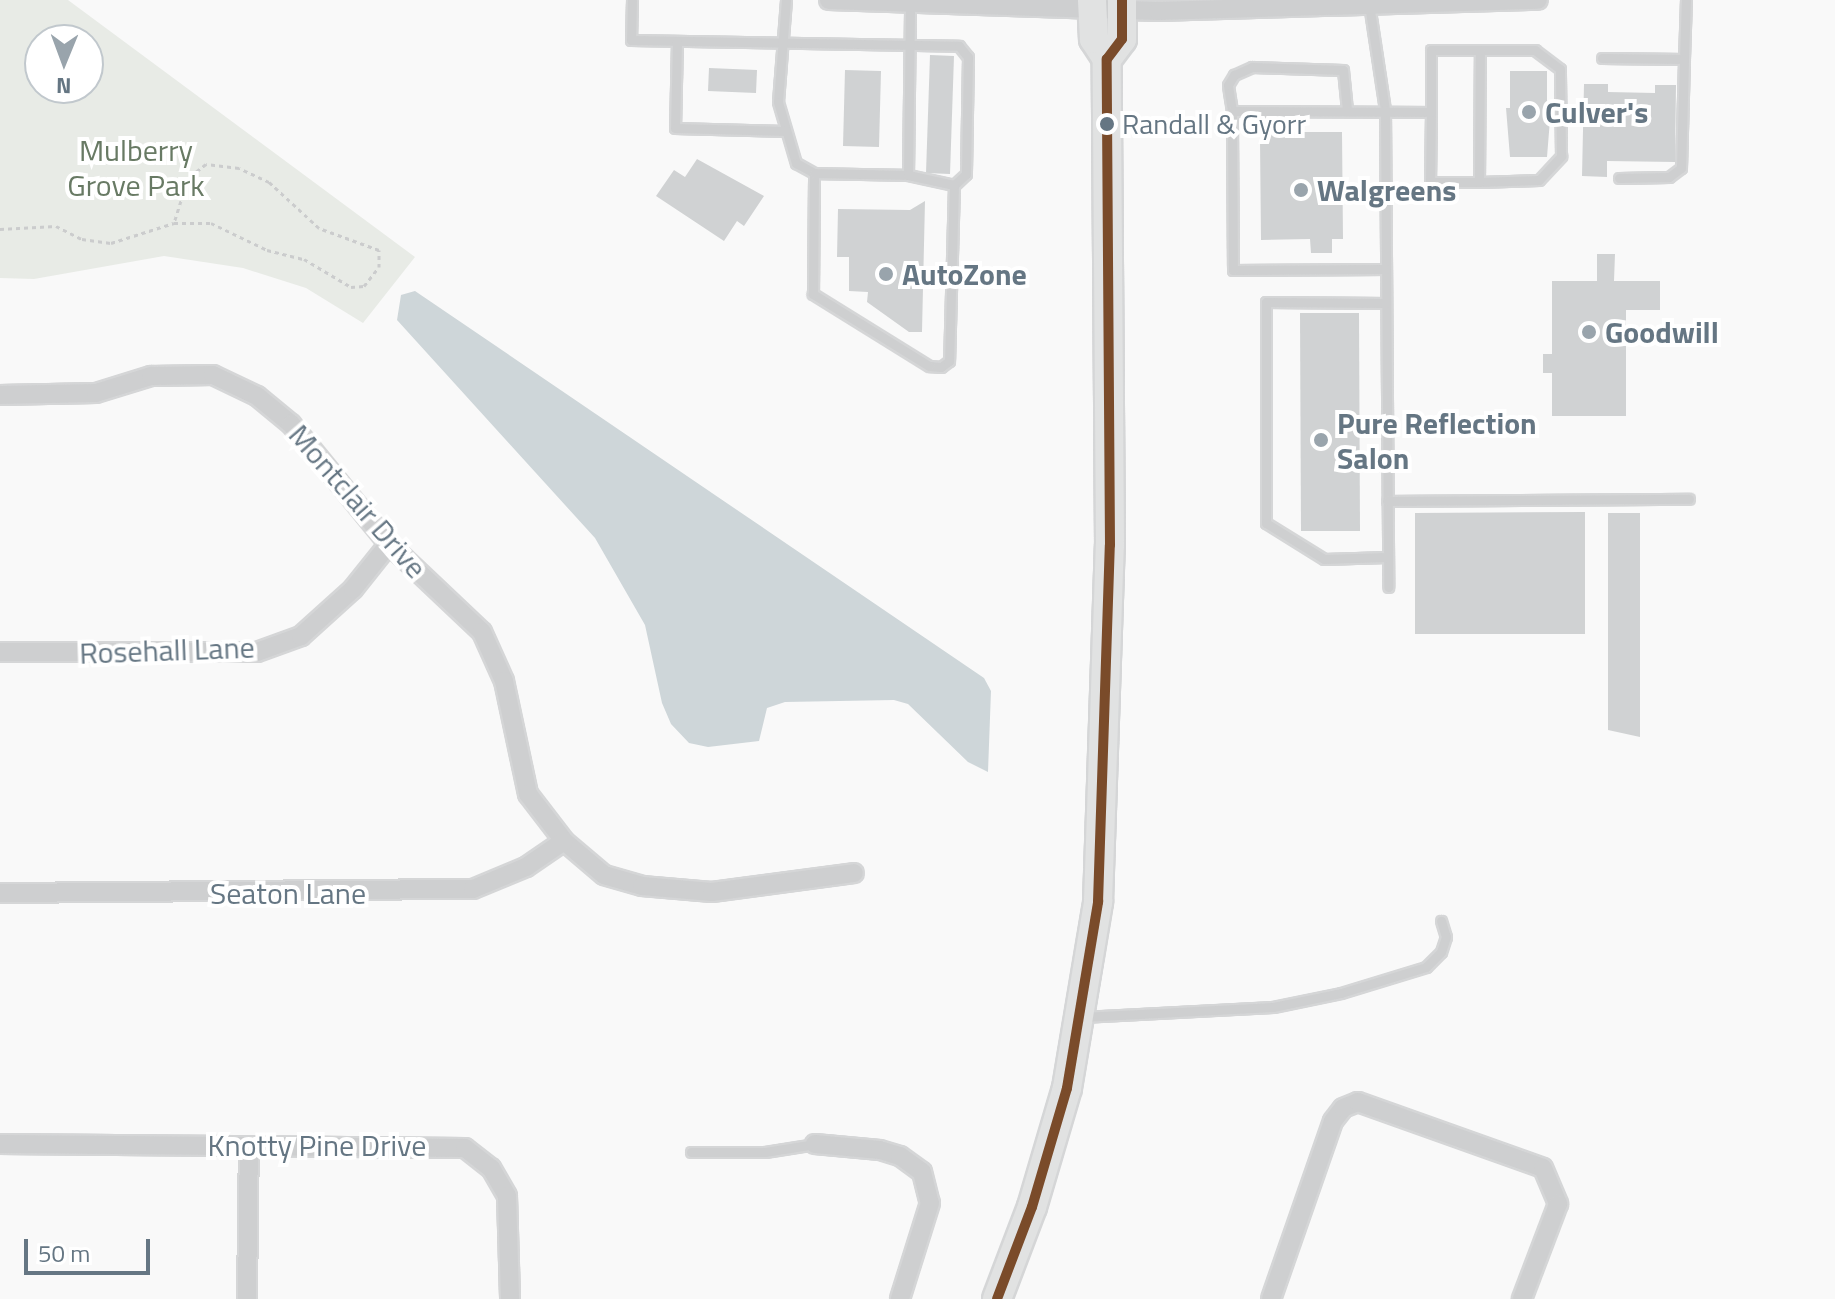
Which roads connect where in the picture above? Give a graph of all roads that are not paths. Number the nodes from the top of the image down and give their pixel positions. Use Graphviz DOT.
graph roads {
  1 [pos="632,0"];
  2 [pos="786,0"];
  3 [pos="829,0"];
  4 [pos="1538,0"];
  5 [pos="1686,0"];
  6 [pos="910,2"];
  7 [pos="1369,3"];
  8 [pos="1092,5"];
  9 [pos="1122,6"];
  10 [pos="677,41"];
  11 [pos="779,43"];
  12 [pos="911,44"];
  13 [pos="1480,50"];
  14 [pos="1602,58"];
  15 [pos="1107,59"];
  16 [pos="1684,59"];
  17 [pos="1347,110"];
  18 [pos="1385,110"];
  19 [pos="1232,111"];
  20 [pos="1431,112"];
  21 [pos="786,131"];
  22 [pos="814,173"];
  23 [pos="908,175"];
  24 [pos="1619,178"];
  25 [pos="1479,182"];
  26 [pos="954,185"];
  27 [pos="1386,269"];
  28 [pos="1386,303"];
  29 [pos="0,395"];
  30 [pos="1689,499"];
  31 [pos="1387,501"];
  32 [pos="389,544"];
  33 [pos="1387,557"];
  34 [pos="1388,587"];
  35 [pos="0,652"];
  36 [pos="564,841"];
  37 [pos="854,873"];
  38 [pos="0,893"];
  39 [pos="1441,921"];
  40 [pos="1082,1017"];
  41 [pos="0,1144"];
  42 [pos="815,1144"];
  43 [pos="249,1146"];
  44 [pos="691,1152"];
  45 [pos="1276,1298"];
  46 [pos="247,1299"];
  47 [pos="510,1299"];
  48 [pos="900,1299"];
  49 [pos="997,1299"];
  50 [pos="1522,1299"];
  1 -- 10 [label="lane"];
  2 -- 11 [label="lane"];
  3 -- 6 [label="street"];
  4 -- 7 [label="street"];
  5 -- 16 [label="lane"];
  6 -- 8 [label="street"];
  6 -- 12 [label="lane"];
  7 -- 9 [label="street"];
  7 -- 18 [label="lane"];
  8 -- 9 [label="street"];
  8 -- 15 [label="main road"];
  9 -- 15 [label="main road"];
  10 -- 11 [label="lane"];
  10 -- 21 [label="lane"];
  11 -- 12 [label="lane"];
  11 -- 21 [label="lane"];
  12 -- 23 [label="lane"];
  12 -- 26 [label="lane"];
  13 -- 20 [label="lane"];
  13 -- 25 [label="lane"];
  13 -- 25 [label="lane"];
  14 -- 16 [label="lane"];
  15 -- 40 [label="main road"];
  16 -- 24 [label="lane"];
  17 -- 18 [label="lane"];
  17 -- 19 [label="lane"];
  17 -- 19 [label="lane"];
  18 -- 20 [label="lane"];
  18 -- 27 [label="lane"];
  19 -- 27 [label="lane"];
  20 -- 25 [label="lane"];
  21 -- 22 [label="lane"];
  22 -- 23 [label="lane"];
  22 -- 26 [label="lane"];
  23 -- 26 [label="lane"];
  27 -- 28 [label="lane"];
  28 -- 31 [label="lane"];
  28 -- 33 [label="lane"];
  29 -- 32 [label="street, Montclair Drive"];
  30 -- 31 [label="lane"];
  31 -- 33 [label="lane"];
  32 -- 35 [label="street, Rosehall Lane"];
  32 -- 36 [label="street, Montclair Drive"];
  33 -- 34 [label="lane"];
  36 -- 37 [label="street, Montclair Drive"];
  36 -- 38 [label="street, Seaton Lane"];
  39 -- 40 [label="lane"];
  40 -- 49 [label="main road"];
  41 -- 43 [label="street, Knotty Pine Drive"];
  42 -- 44 [label="lane"];
  42 -- 48 [label="street"];
  43 -- 46 [label="street"];
  43 -- 47 [label="street, Knotty Pine Drive"];
  45 -- 50 [label="street"];
}
